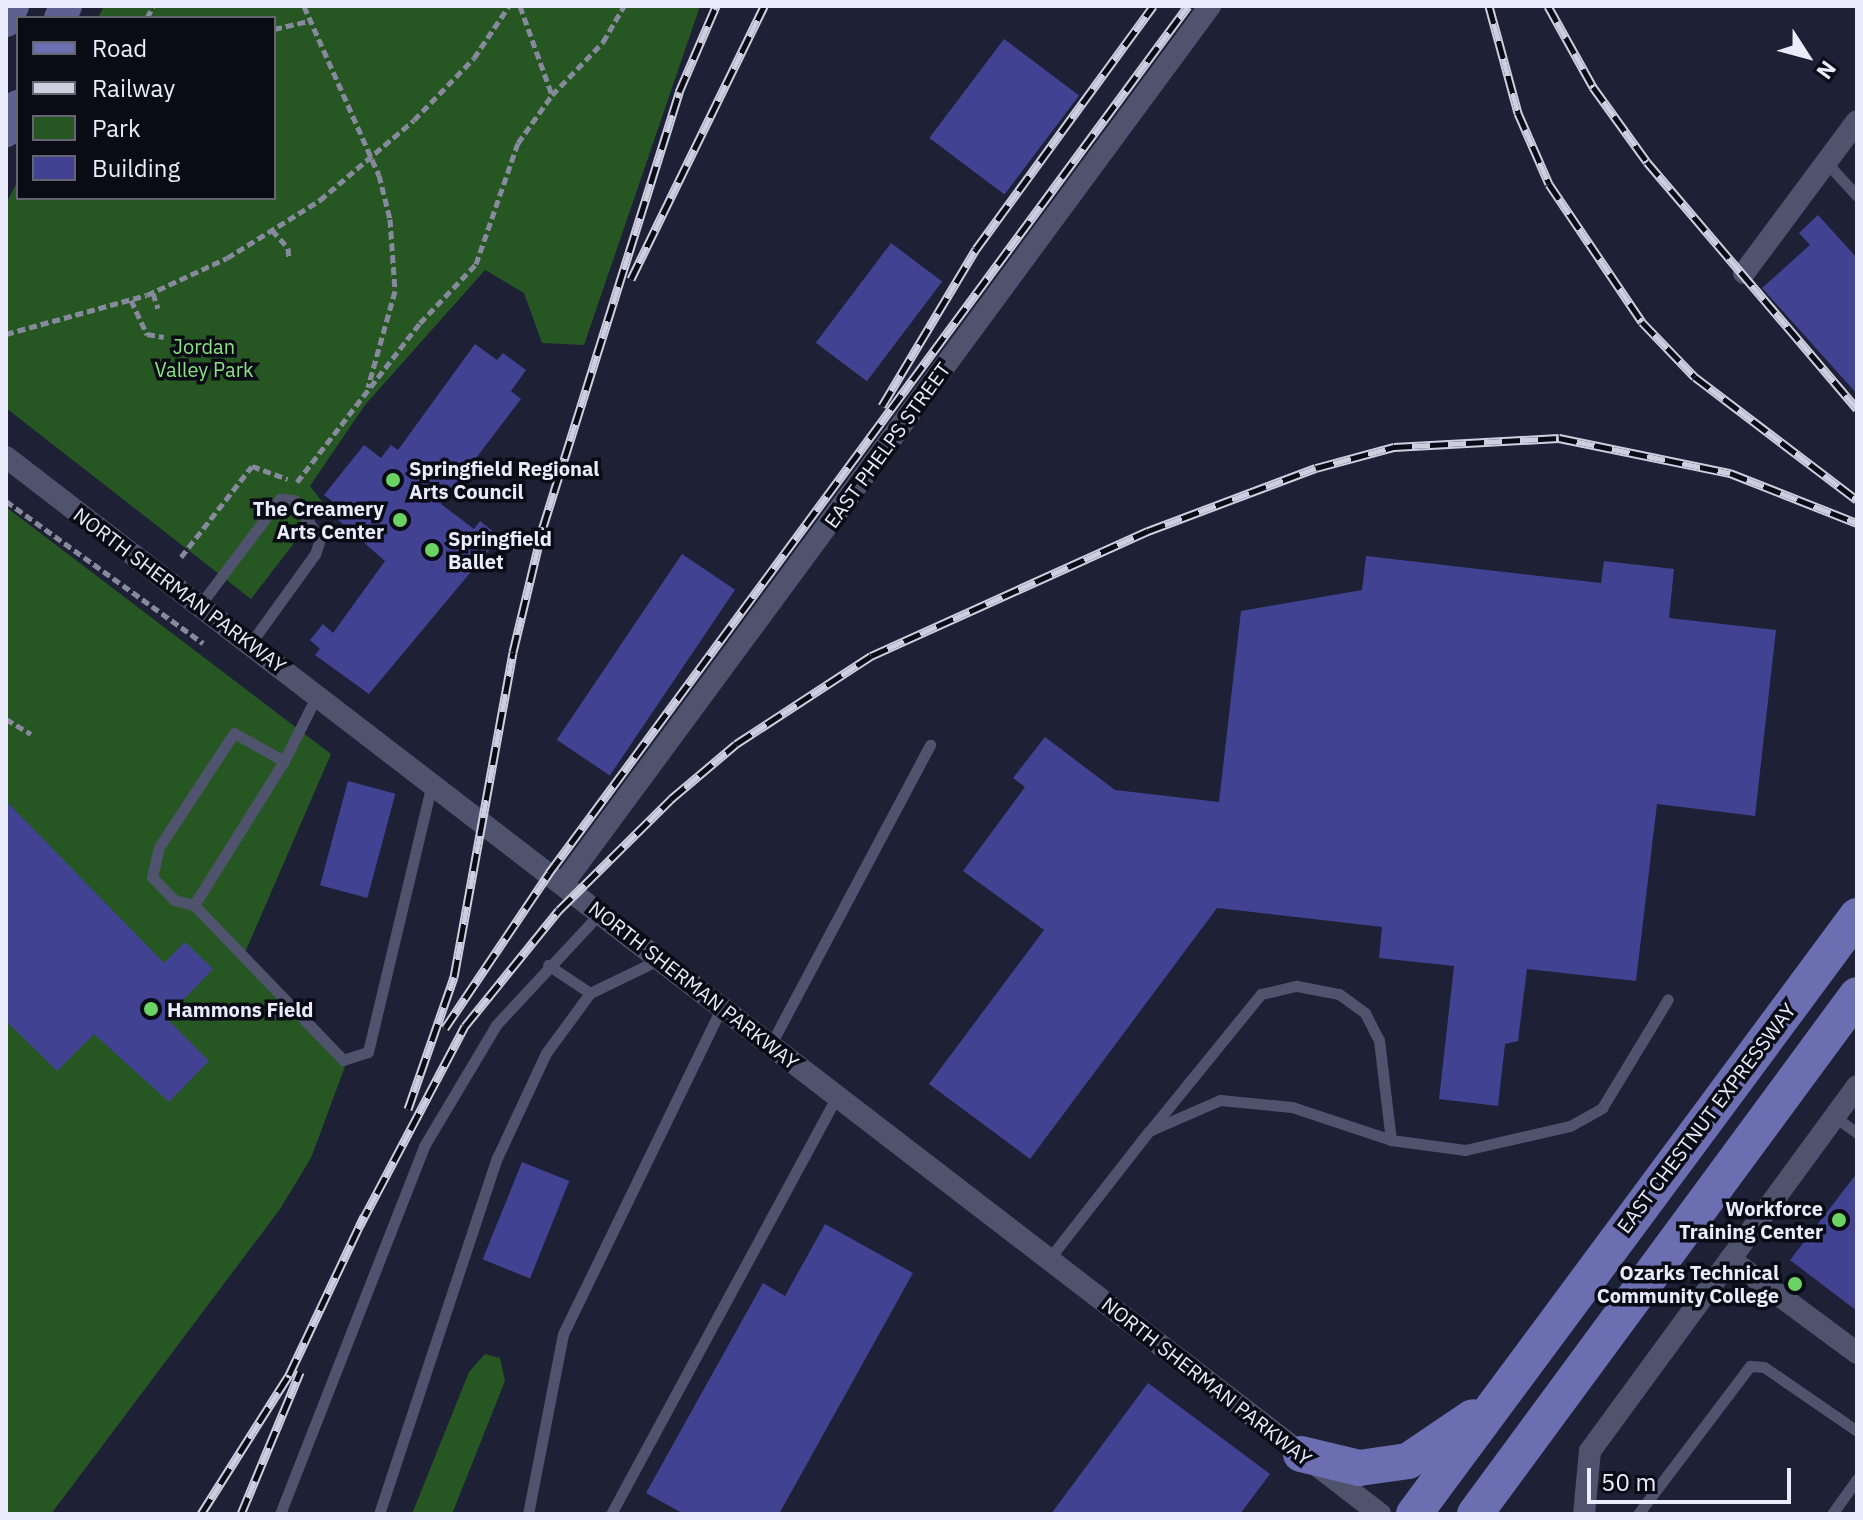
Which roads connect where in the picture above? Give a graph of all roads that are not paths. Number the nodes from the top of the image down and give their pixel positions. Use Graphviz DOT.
graph roads {
  1 [pos="13,6"];
  2 [pos="1210,6"];
  3 [pos="6,21"];
  4 [pos="16,110"];
  5 [pos="1857,121"];
  6 [pos="6,131"];
  7 [pos="1826,162"];
  8 [pos="1857,196"];
  9 [pos="1744,273"];
  10 [pos="6,457"];
  11 [pos="200,605"];
  12 [pos="250,644"];
  13 [pos="317,695"];
  14 [pos="930,745"];
  15 [pos="284,761"];
  16 [pos="433,784"];
  17 [pos="563,884"];
  18 [pos="194,905"];
  19 [pos="600,913"];
  20 [pos="1850,925"];
  21 [pos="660,959"];
  22 [pos="548,965"];
  23 [pos="590,993"];
  24 [pos="1857,995"];
  25 [pos="1668,999"];
  26 [pos="722,1006"];
  27 [pos="771,1044"];
  28 [pos="1857,1086"];
  29 [pos="838,1096"];
  30 [pos="1835,1117"];
  31 [pos="1149,1131"];
  32 [pos="1857,1133"];
  33 [pos="1391,1140"];
  34 [pos="1049,1259"];
  35 [pos="1730,1259"];
  36 [pos="1857,1353"];
  37 [pos="1497,1400"];
  38 [pos="1857,1431"];
  39 [pos="1301,1454"];
  40 [pos="1857,1479"];
  41 [pos="280,1514"];
  42 [pos="379,1514"];
  43 [pos="528,1514"];
  44 [pos="611,1514"];
  45 [pos="1380,1514"];
  46 [pos="1414,1514"];
  47 [pos="1475,1514"];
  48 [pos="1585,1514"];
  49 [pos="1638,1514"];
  50 [pos="1832,1514"];
  1 -- 3 [label="main road"];
  2 -- 17 [label="street, EAST PHELPS STREET"];
  4 -- 6 [label="main road"];
  5 -- 7 [label="street"];
  7 -- 8 [label="lane"];
  7 -- 9 [label="street"];
  10 -- 11 [label="street, NORTH SHERMAN PARKWAY"];
  11 -- 12 [label="street, NORTH SHERMAN PARKWAY"];
  11 -- 12 [label="lane"];
  12 -- 13 [label="street, NORTH SHERMAN PARKWAY"];
  13 -- 15 [label="lane"];
  13 -- 16 [label="street, NORTH SHERMAN PARKWAY"];
  14 -- 27 [label="lane"];
  15 -- 18 [label="lane"];
  15 -- 18 [label="lane"];
  16 -- 17 [label="street, NORTH SHERMAN PARKWAY"];
  16 -- 18 [label="lane"];
  17 -- 19 [label="street, NORTH SHERMAN PARKWAY"];
  19 -- 21 [label="street, NORTH SHERMAN PARKWAY"];
  19 -- 22 [label="lane"];
  20 -- 37 [label="main road, EAST CHESTNUT EXPRESSWAY"];
  21 -- 23 [label="lane"];
  21 -- 26 [label="street, NORTH SHERMAN PARKWAY"];
  22 -- 23 [label="lane"];
  22 -- 41 [label="lane"];
  23 -- 42 [label="lane"];
  24 -- 47 [label="main road"];
  25 -- 33 [label="lane"];
  26 -- 27 [label="street, NORTH SHERMAN PARKWAY"];
  26 -- 43 [label="lane"];
  27 -- 29 [label="street, NORTH SHERMAN PARKWAY"];
  28 -- 30 [label="street"];
  29 -- 34 [label="street, NORTH SHERMAN PARKWAY"];
  29 -- 44 [label="lane"];
  30 -- 32 [label="lane"];
  30 -- 35 [label="street"];
  31 -- 33 [label="lane"];
  31 -- 33 [label="lane"];
  31 -- 34 [label="lane"];
  34 -- 39 [label="street, NORTH SHERMAN PARKWAY"];
  35 -- 36 [label="street"];
  35 -- 48 [label="street"];
  37 -- 39 [label="main road"];
  37 -- 46 [label="main road, EAST CHESTNUT EXPRESSWAY"];
  38 -- 49 [label="lane"];
  39 -- 45 [label="street, NORTH SHERMAN PARKWAY"];
  40 -- 50 [label="lane"];
}
